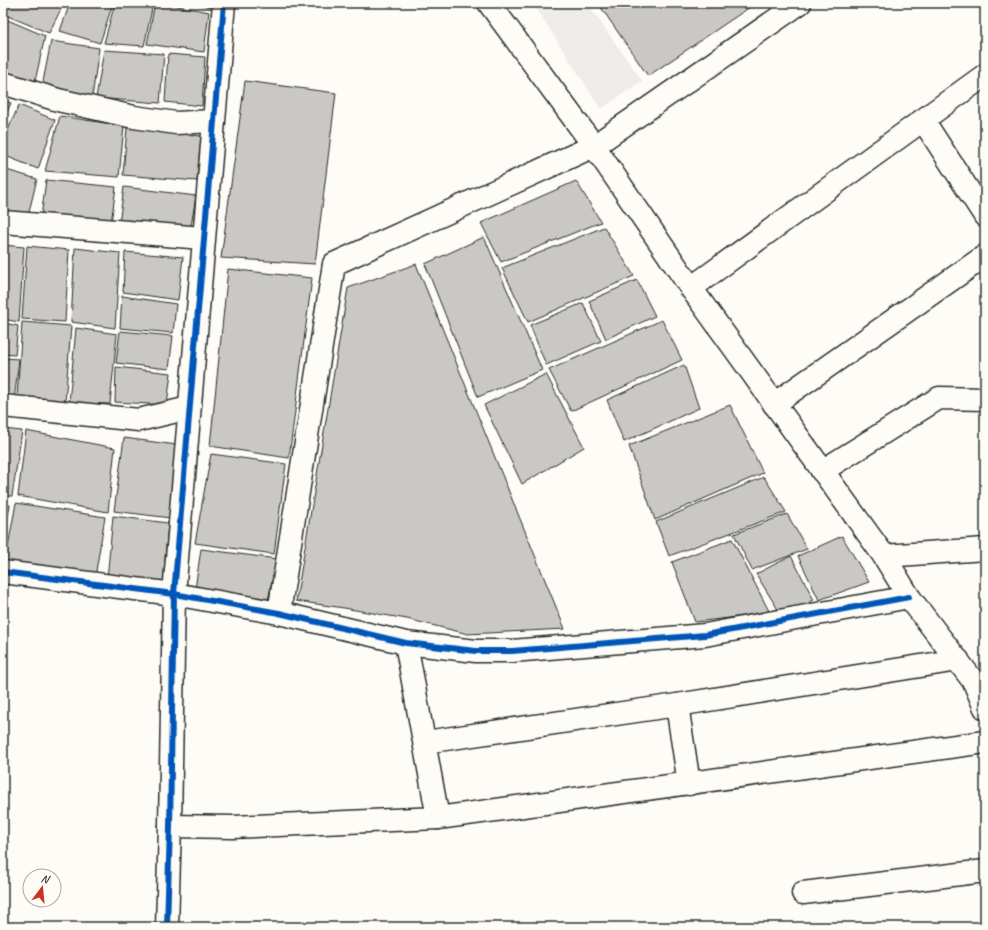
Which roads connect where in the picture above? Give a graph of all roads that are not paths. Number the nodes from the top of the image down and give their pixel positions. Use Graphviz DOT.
graph roads {
  1 [pos="224,3"];
  2 [pos="489,3"];
  3 [pos="800,3"];
  4 [pos="985,76"];
  5 [pos="3,83"];
  6 [pos="923,120"];
  7 [pos="213,121"];
  8 [pos="594,146"];
  9 [pos="985,216"];
  10 [pos="3,222"];
  11 [pos="203,238"];
  12 [pos="985,256"];
  13 [pos="691,288"];
  14 [pos="985,399"];
  15 [pos="774,404"];
  16 [pos="3,406"];
  17 [pos="189,408"];
  18 [pos="822,471"];
  19 [pos="985,549"];
  20 [pos="884,556"];
  21 [pos="3,572"];
  22 [pos="174,594"];
  23 [pos="909,597"];
  24 [pos="279,613"];
  25 [pos="406,643"];
  26 [pos="958,660"];
  27 [pos="678,705"];
  28 [pos="985,708"];
  29 [pos="425,742"];
  30 [pos="985,742"];
  31 [pos="689,784"];
  32 [pos="438,818"];
  33 [pos="170,826"];
  34 [pos="985,871"];
  35 [pos="803,893"];
  36 [pos="167,927"];
  1 -- 7 [label="street"];
  2 -- 8 [label="street"];
  3 -- 8 [label="street"];
  4 -- 6 [label="street"];
  5 -- 7 [label="street"];
  6 -- 9 [label="street"];
  6 -- 13 [label="street"];
  7 -- 11 [label="street"];
  8 -- 13 [label="street"];
  8 -- 24 [label="street"];
  10 -- 11 [label="street"];
  11 -- 17 [label="street"];
  12 -- 15 [label="street"];
  13 -- 15 [label="street"];
  14 -- 18 [label="street"];
  15 -- 18 [label="street"];
  16 -- 17 [label="street"];
  17 -- 22 [label="street"];
  18 -- 20 [label="street"];
  19 -- 20 [label="street"];
  20 -- 23 [label="street"];
  21 -- 22 [label="street"];
  22 -- 24 [label="street"];
  22 -- 33 [label="street"];
  23 -- 25 [label="street"];
  23 -- 26 [label="street"];
  24 -- 25 [label="street"];
  25 -- 29 [label="street"];
  26 -- 27 [label="street"];
  26 -- 28 [label="street"];
  27 -- 29 [label="street"];
  27 -- 31 [label="street"];
  29 -- 32 [label="street"];
  30 -- 31 [label="street"];
  31 -- 32 [label="street"];
  32 -- 33 [label="street"];
  33 -- 36 [label="street"];
  34 -- 35 [label="street"];
}
